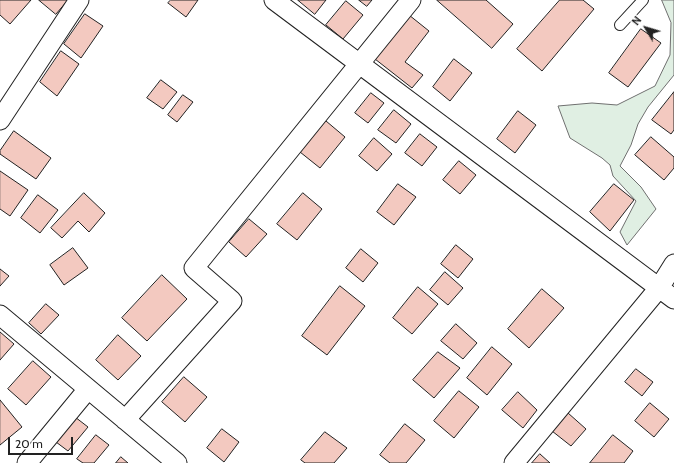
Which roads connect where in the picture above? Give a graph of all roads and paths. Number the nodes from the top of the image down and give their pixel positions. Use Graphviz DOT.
graph roads {
  1 [pos="78,0"];
  2 [pos="274,0"];
  3 [pos="411,0"];
  4 [pos="643,0"];
  5 [pos="620,25"];
  6 [pos="359,64"];
  7 [pos="0,120"];
  8 [pos="674,264"];
  9 [pos="667,294"];
  10 [pos="0,316"];
  11 [pos="88,389"];
  12 [pos="125,420"];
  13 [pos="27,463"];
  14 [pos="177,463"];
  15 [pos="514,463"];
  1 -- 7 [label="street"];
  2 -- 6 [label="street"];
  3 -- 6 [label="street"];
  4 -- 5 [label="lane"];
  6 -- 9 [label="street"];
  6 -- 12 [label="street"];
  8 -- 9 [label="street"];
  9 -- 15 [label="street"];
  10 -- 11 [label="street"];
  11 -- 12 [label="street"];
  11 -- 13 [label="street"];
  12 -- 14 [label="street"];
}
